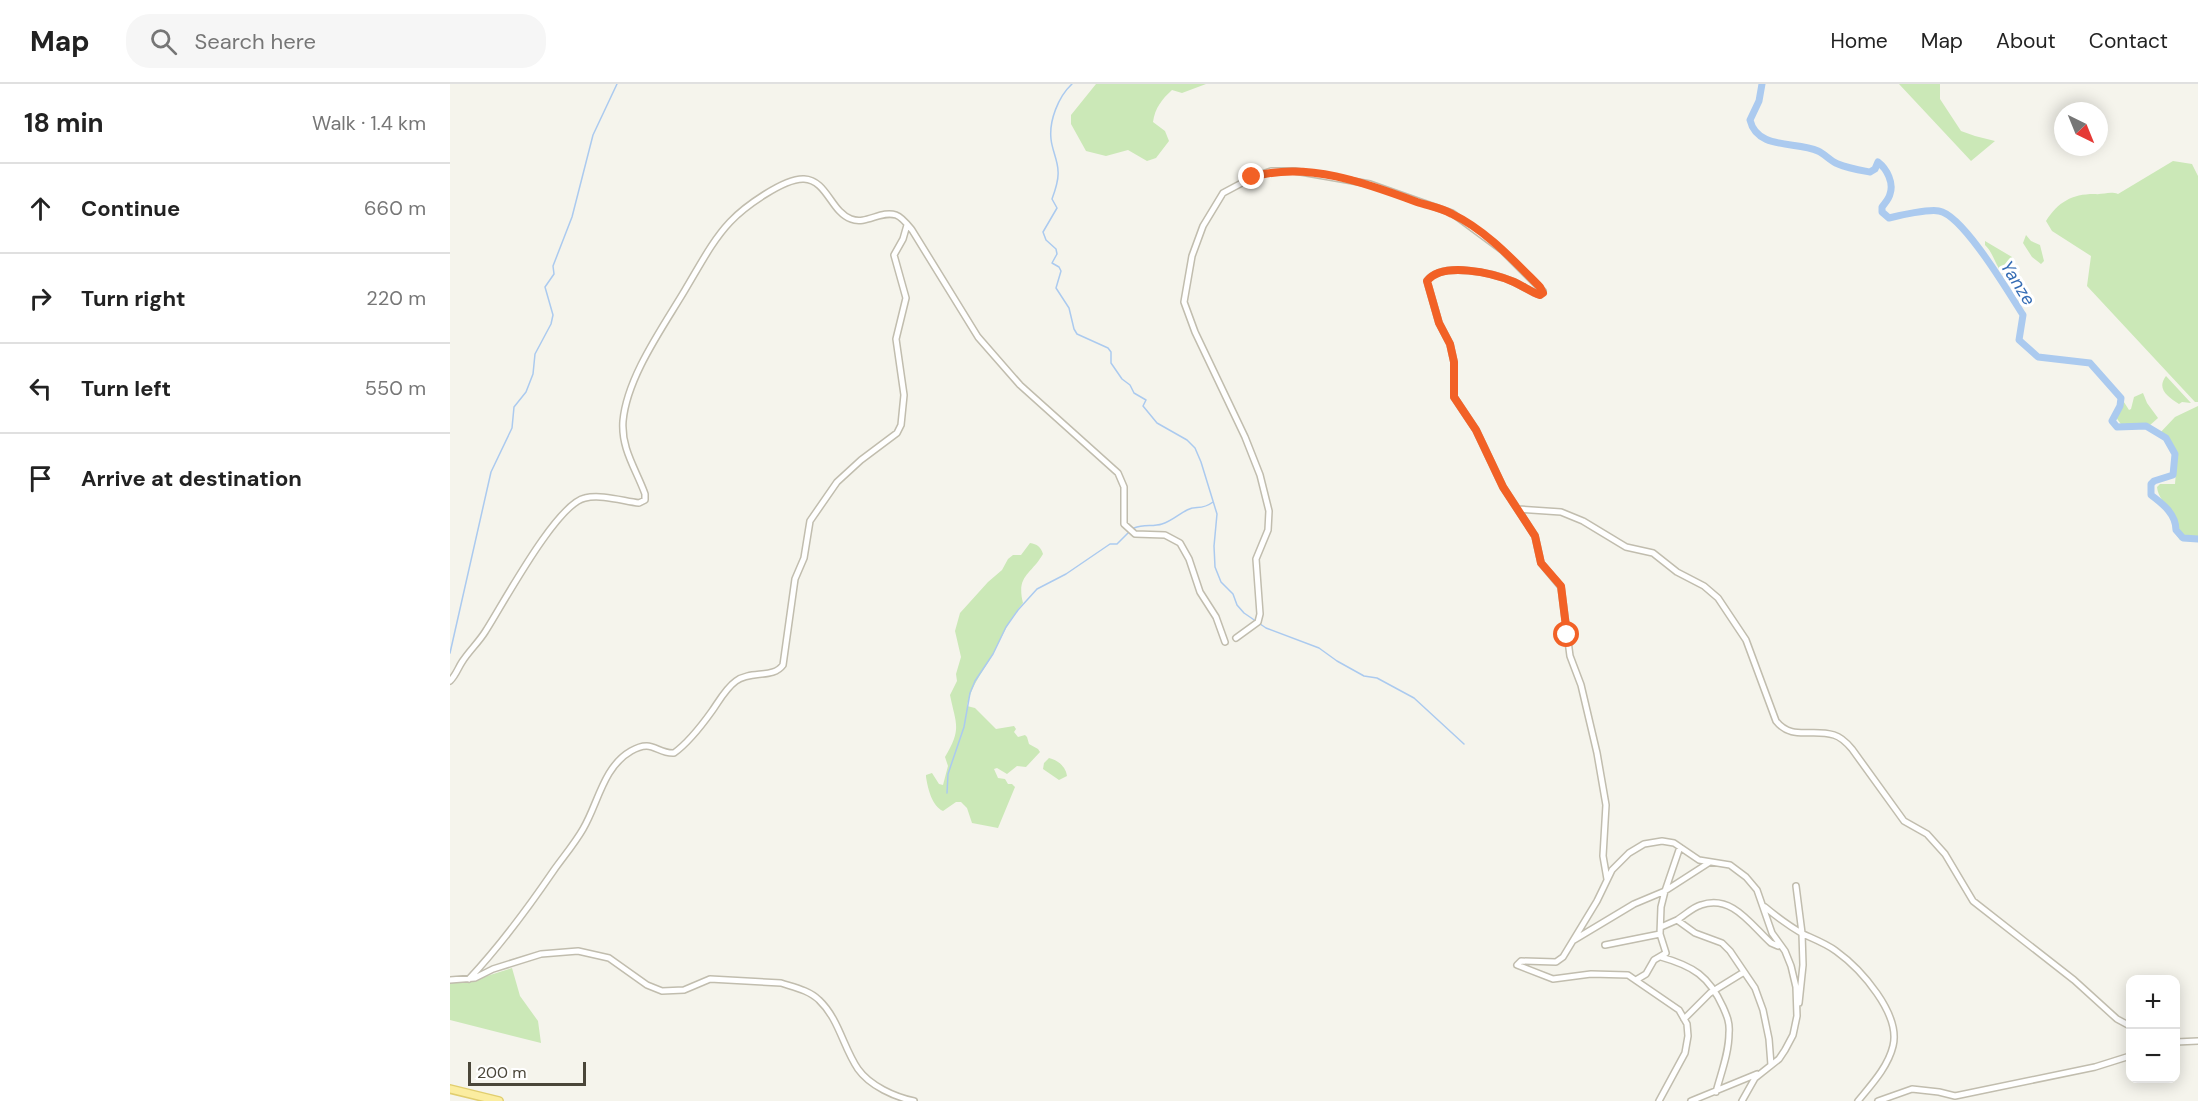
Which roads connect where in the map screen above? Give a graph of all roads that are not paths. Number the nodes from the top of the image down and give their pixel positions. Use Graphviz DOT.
graph roads {
  1 [pos="907,225"];
  2 [pos="1518,509"];
  3 [pos="1236,638"];
  4 [pos="1225,642"];
  5 [pos="450,681"];
  6 [pos="1680,847"];
  7 [pos="1710,862"];
  8 [pos="1607,879"];
  9 [pos="1796,886"];
  10 [pos="1665,891"];
  11 [pos="1764,906"];
  12 [pos="1677,920"];
  13 [pos="1660,931"];
  14 [pos="1802,933"];
  15 [pos="1573,940"];
  16 [pos="1605,945"];
  17 [pos="1780,947"];
  18 [pos="1661,957"];
  19 [pos="1744,972"];
  20 [pos="470,979"];
  21 [pos="450,980"];
  22 [pos="1636,980"];
  23 [pos="1714,990"];
  24 [pos="1797,1010"];
  25 [pos="1684,1019"];
  26 [pos="2126,1024"];
  27 [pos="2198,1041"];
  28 [pos="2180,1042"];
  29 [pos="2126,1057"];
  30 [pos="1771,1065"];
  31 [pos="1759,1074"];
  32 [pos="450,1089"];
  33 [pos="1716,1092"];
  34 [pos="499,1101"];
  35 [pos="914,1101"];
  36 [pos="1659,1101"];
  37 [pos="1690,1101"];
  38 [pos="1742,1101"];
  39 [pos="1858,1101"];
  40 [pos="1878,1101"];
  1 -- 4 [label="street"];
  1 -- 5 [label="street"];
  1 -- 20 [label="street"];
  2 -- 3 [label="street"];
  2 -- 8 [label="street"];
  2 -- 26 [label="street"];
  6 -- 7 [label="street"];
  6 -- 8 [label="street"];
  6 -- 10 [label="street"];
  7 -- 10 [label="street"];
  7 -- 11 [label="street"];
  8 -- 15 [label="street"];
  9 -- 14 [label="street"];
  10 -- 13 [label="street"];
  10 -- 15 [label="street"];
  11 -- 14 [label="street"];
  11 -- 17 [label="street"];
  12 -- 13 [label="street"];
  12 -- 17 [label="street"];
  12 -- 19 [label="street"];
  13 -- 16 [label="street"];
  13 -- 18 [label="street"];
  14 -- 24 [label="street"];
  14 -- 39 [label="street"];
  15 -- 22 [label="street"];
  17 -- 24 [label="street"];
  18 -- 22 [label="street"];
  18 -- 23 [label="street"];
  19 -- 23 [label="street"];
  19 -- 30 [label="street"];
  20 -- 21 [label="street"];
  20 -- 35 [label="street"];
  22 -- 25 [label="street"];
  23 -- 25 [label="street"];
  23 -- 33 [label="street"];
  24 -- 30 [label="street"];
  25 -- 36 [label="street"];
  27 -- 28 [label="street"];
  29 -- 40 [label="street"];
  30 -- 31 [label="street"];
  31 -- 33 [label="street"];
  31 -- 38 [label="street"];
  32 -- 34 [label="main road"];
  33 -- 37 [label="street"];
}
